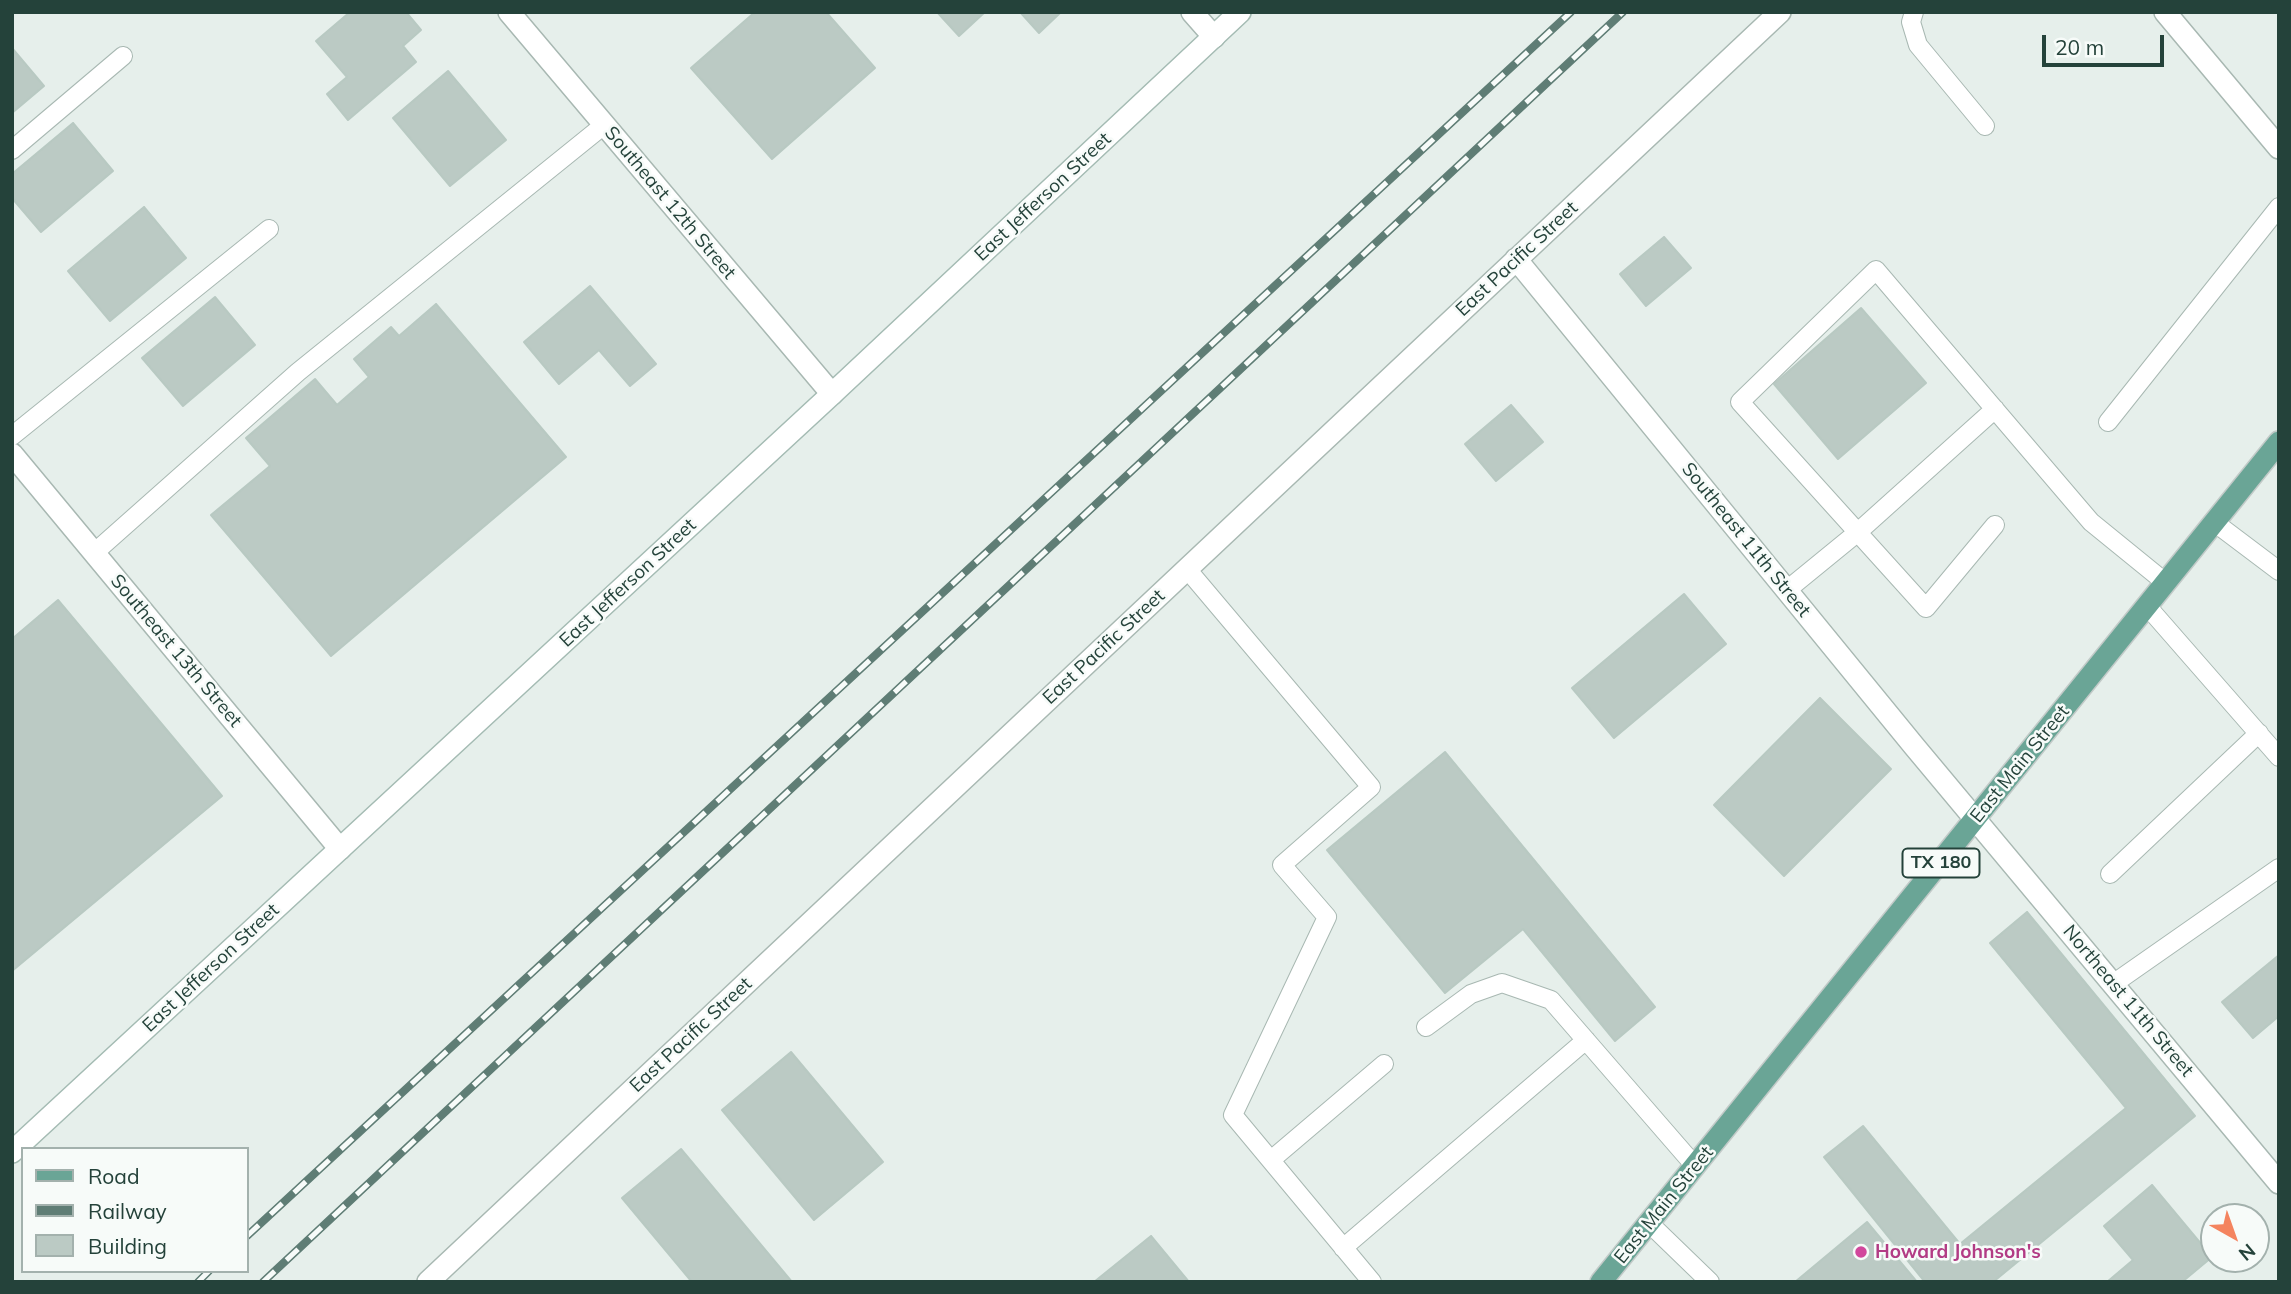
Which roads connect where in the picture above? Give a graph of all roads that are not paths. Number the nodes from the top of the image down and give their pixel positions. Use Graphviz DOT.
graph roads {
  1 [pos="509,12"];
  2 [pos="1192,12"];
  3 [pos="1240,12"];
  4 [pos="1780,12"];
  5 [pos="1914,12"];
  6 [pos="2165,12"];
  7 [pos="1214,37"];
  8 [pos="124,56"];
  9 [pos="604,125"];
  10 [pos="1985,126"];
  11 [pos="2279,148"];
  12 [pos="12,150"];
  13 [pos="2279,207"];
  14 [pos="269,229"];
  15 [pos="1516,260"];
  16 [pos="832,394"];
  17 [pos="1995,409"];
  18 [pos="2108,422"];
  19 [pos="12,436"];
  20 [pos="2279,442"];
  21 [pos="12,454"];
  22 [pos="2214,522"];
  23 [pos="1995,525"];
  24 [pos="1858,532"];
  25 [pos="94,553"];
  26 [pos="1187,569"];
  27 [pos="2279,571"];
  28 [pos="2166,583"];
  29 [pos="1787,590"];
  30 [pos="2147,606"];
  31 [pos="2259,733"];
  32 [pos="2279,757"];
  33 [pos="1976,820"];
  34 [pos="340,849"];
  35 [pos="2279,868"];
  36 [pos="2110,874"];
  37 [pos="2113,984"];
  38 [pos="1426,1027"];
  39 [pos="1586,1040"];
  40 [pos="1384,1064"];
  41 [pos="14,1146"];
  42 [pos="1271,1160"];
  43 [pos="1695,1167"];
  44 [pos="2279,1183"];
  45 [pos="1649,1223"];
  46 [pos="1343,1248"];
  47 [pos="428,1282"];
  48 [pos="1372,1282"];
  49 [pos="1601,1282"];
  50 [pos="1710,1282"];
  1 -- 9 [label="street, Southeast 12th Street"];
  2 -- 7 [label="street"];
  3 -- 7 [label="street, East Jefferson Street"];
  4 -- 15 [label="street, East Pacific Street"];
  5 -- 10 [label="lane"];
  6 -- 11 [label="street"];
  7 -- 16 [label="street, East Jefferson Street"];
  8 -- 12 [label="lane"];
  9 -- 16 [label="street, Southeast 12th Street"];
  9 -- 25 [label="lane"];
  13 -- 18 [label="lane"];
  14 -- 19 [label="lane"];
  15 -- 26 [label="street, East Pacific Street"];
  15 -- 29 [label="street, Southeast 11th Street"];
  16 -- 34 [label="street, East Jefferson Street"];
  17 -- 24 [label="lane"];
  17 -- 24 [label="lane"];
  17 -- 28 [label="lane"];
  20 -- 22 [label="main road, East Main Street / TX 180"];
  21 -- 25 [label="street, Southeast 13th Street"];
  22 -- 27 [label="lane"];
  22 -- 28 [label="main road, East Main Street / TX 180"];
  23 -- 24 [label="lane"];
  24 -- 29 [label="lane"];
  25 -- 34 [label="street, Southeast 13th Street"];
  26 -- 42 [label="lane"];
  26 -- 47 [label="street, East Pacific Street"];
  28 -- 30 [label="main road, East Main Street / TX 180"];
  29 -- 33 [label="street, Southeast 11th Street"];
  30 -- 31 [label="lane"];
  30 -- 33 [label="main road, East Main Street / TX 180"];
  31 -- 32 [label="lane"];
  31 -- 36 [label="lane"];
  33 -- 37 [label="street, Northeast 11th Street"];
  33 -- 43 [label="main road, East Main Street / TX 180"];
  34 -- 41 [label="street, East Jefferson Street"];
  35 -- 37 [label="lane"];
  37 -- 44 [label="street, Northeast 11th Street"];
  38 -- 39 [label="lane"];
  39 -- 43 [label="lane"];
  39 -- 46 [label="lane"];
  40 -- 42 [label="lane"];
  42 -- 46 [label="lane"];
  43 -- 45 [label="main road, East Main Street / TX 180"];
  45 -- 49 [label="main road, East Main Street / TX 180"];
  45 -- 50 [label="lane"];
  46 -- 48 [label="lane"];
}
